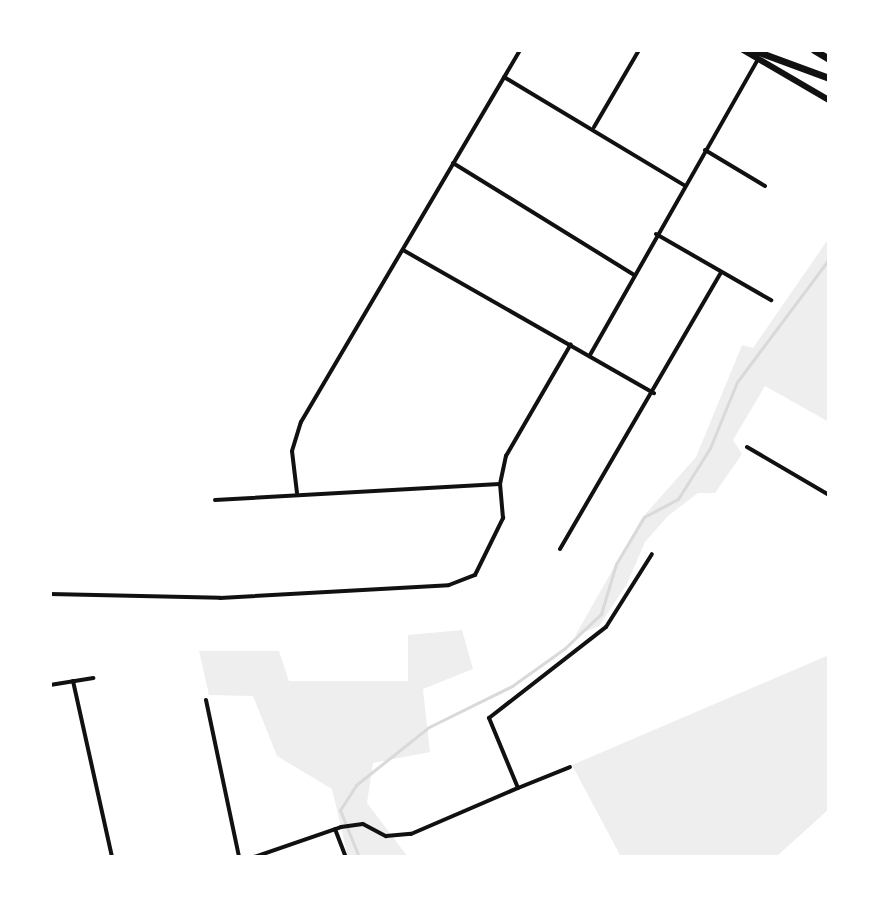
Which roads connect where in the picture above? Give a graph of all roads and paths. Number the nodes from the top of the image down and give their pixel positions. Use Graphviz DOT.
graph roads {
  1 [pos="520,50"];
  2 [pos="639,50"];
  3 [pos="743,50"];
  4 [pos="753,50"];
  5 [pos="814,50"];
  6 [pos="758,59"];
  7 [pos="829,59"];
  8 [pos="504,77"];
  9 [pos="829,78"];
  10 [pos="829,100"];
  11 [pos="594,127"];
  12 [pos="705,150"];
  13 [pos="453,163"];
  14 [pos="684,185"];
  15 [pos="765,186"];
  16 [pos="656,234"];
  17 [pos="403,250"];
  18 [pos="721,272"];
  19 [pos="634,275"];
  20 [pos="771,300"];
  21 [pos="571,344"];
  22 [pos="590,355"];
  23 [pos="654,393"];
  24 [pos="747,447"];
  25 [pos="500,484"];
  26 [pos="297,493"];
  27 [pos="829,495"];
  28 [pos="215,500"];
  29 [pos="560,549"];
  30 [pos="652,554"];
  31 [pos="50,594"];
  32 [pos="93,678"];
  33 [pos="73,681"];
  34 [pos="50,685"];
  35 [pos="206,700"];
  36 [pos="570,767"];
  37 [pos="518,788"];
  38 [pos="338,828"];
  39 [pos="112,857"];
  40 [pos="239,857"];
  41 [pos="254,857"];
  42 [pos="346,857"];
  1 -- 8 [label="street"];
  2 -- 11 [label="street"];
  3 -- 6 [label="main road"];
  4 -- 9 [label="highway"];
  5 -- 7 [label="highway"];
  6 -- 10 [label="main road"];
  6 -- 12 [label="street"];
  8 -- 11 [label="street"];
  8 -- 13 [label="street"];
  11 -- 14 [label="street"];
  12 -- 14 [label="street"];
  12 -- 15 [label="street"];
  13 -- 17 [label="street"];
  13 -- 19 [label="street"];
  14 -- 16 [label="street"];
  16 -- 18 [label="street"];
  16 -- 19 [label="street"];
  17 -- 21 [label="street"];
  17 -- 26 [label="street"];
  18 -- 20 [label="street"];
  18 -- 23 [label="street"];
  19 -- 22 [label="street"];
  21 -- 22 [label="street"];
  21 -- 25 [label="street"];
  22 -- 23 [label="street"];
  23 -- 29 [label="street"];
  24 -- 27 [label="street"];
  25 -- 26 [label="street"];
  25 -- 31 [label="street"];
  26 -- 28 [label="street"];
  30 -- 37 [label="street"];
  32 -- 33 [label="street"];
  33 -- 34 [label="street"];
  33 -- 39 [label="street"];
  35 -- 40 [label="street"];
  36 -- 37 [label="street"];
  37 -- 38 [label="street"];
  38 -- 41 [label="street"];
  38 -- 42 [label="street"];
}
